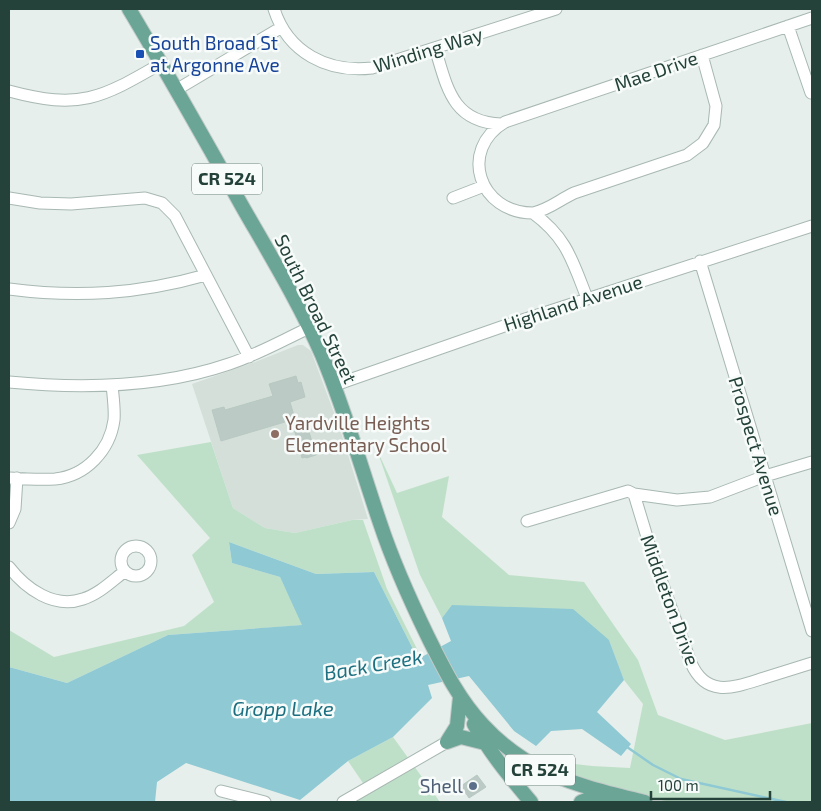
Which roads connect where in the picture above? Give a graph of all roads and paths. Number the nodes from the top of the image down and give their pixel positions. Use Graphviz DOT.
graph roads {
  1 [pos="129,9"];
  2 [pos="274,9"];
  3 [pos="556,9"];
  4 [pos="812,18"];
  5 [pos="788,26"];
  6 [pos="282,27"];
  7 [pos="435,48"];
  8 [pos="702,55"];
  9 [pos="162,63"];
  10 [pos="176,90"];
  11 [pos="9,91"];
  12 [pos="811,93"];
  13 [pos="501,124"];
  14 [pos="484,186"];
  15 [pos="9,198"];
  16 [pos="453,198"];
  17 [pos="533,213"];
  18 [pos="812,226"];
  19 [pos="700,261"];
  20 [pos="206,275"];
  21 [pos="9,289"];
  22 [pos="587,298"];
  23 [pos="309,328"];
  24 [pos="249,357"];
  25 [pos="9,382"];
  26 [pos="112,385"];
  27 [pos="335,385"];
  28 [pos="812,462"];
  29 [pos="765,476"];
  30 [pos="13,478"];
  31 [pos="634,494"];
  32 [pos="527,521"];
  33 [pos="9,523"];
  34 [pos="9,567"];
  35 [pos="125,571"];
  36 [pos="812,631"];
  37 [pos="812,663"];
  38 [pos="458,694"];
  39 [pos="447,742"];
  40 [pos="485,743"];
  41 [pos="504,771"];
  42 [pos="220,791"];
  43 [pos="640,801"];
  44 [pos="265,802"];
  45 [pos="343,802"];
  46 [pos="526,802"];
  47 [pos="531,802"];
  48 [pos="581,802"];
  1 -- 9 [label="main road, South Broad Street / CR 524"];
  2 -- 6 [label="street, Winding Way"];
  3 -- 7 [label="street, Winding Way"];
  4 -- 5 [label="street, Mae Drive"];
  5 -- 8 [label="street, Mae Drive"];
  5 -- 12 [label="street"];
  6 -- 7 [label="street, Winding Way"];
  6 -- 10 [label="street"];
  7 -- 13 [label="street"];
  8 -- 13 [label="street, Mae Drive"];
  8 -- 17 [label="street"];
  9 -- 10 [label="main road, South Broad Street / CR 524"];
  9 -- 11 [label="street"];
  10 -- 23 [label="main road, South Broad Street / CR 524"];
  13 -- 14 [label="street"];
  14 -- 16 [label="street"];
  14 -- 17 [label="street"];
  15 -- 20 [label="street"];
  17 -- 22 [label="street"];
  18 -- 19 [label="street, Highland Avenue"];
  19 -- 22 [label="street, Highland Avenue"];
  19 -- 29 [label="street, Prospect Avenue"];
  20 -- 21 [label="street"];
  20 -- 24 [label="street"];
  22 -- 27 [label="street, Highland Avenue"];
  23 -- 24 [label="street"];
  23 -- 27 [label="main road, South Broad Street / CR 524"];
  24 -- 26 [label="street"];
  25 -- 26 [label="street"];
  26 -- 30 [label="street"];
  27 -- 38 [label="main road, South Broad Street / CR 524"];
  28 -- 29 [label="street"];
  29 -- 31 [label="street"];
  29 -- 36 [label="street, Prospect Avenue"];
  30 -- 33 [label="street"];
  31 -- 32 [label="street"];
  31 -- 37 [label="street, Middleton Drive"];
  34 -- 35 [label="street"];
  38 -- 39 [label="main road"];
  38 -- 40 [label="main road, South Broad Street / CR 524"];
  38 -- 43 [label="main road, South Broad Street / CR 524"];
  39 -- 40 [label="main road"];
  39 -- 45 [label="street"];
  40 -- 41 [label="main road, South Broad Street / CR 524"];
  41 -- 46 [label="main road"];
  41 -- 47 [label="main road, South Broad Street / CR 524"];
  42 -- 44 [label="street"];
  43 -- 48 [label="main road"];
}
